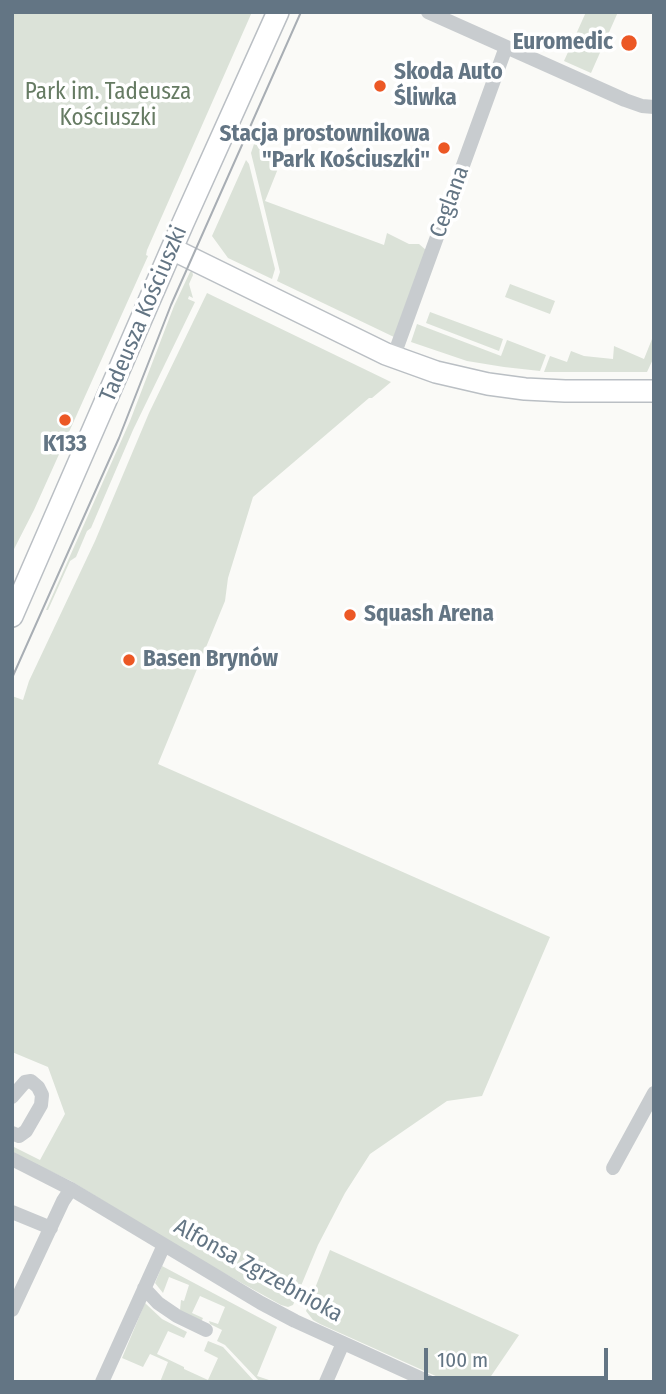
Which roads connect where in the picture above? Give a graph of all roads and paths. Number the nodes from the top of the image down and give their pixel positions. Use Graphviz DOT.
graph roads {
  1 [pos="278,12"];
  2 [pos="428,12"];
  3 [pos="506,47"];
  4 [pos="654,107"];
  5 [pos="172,249"];
  6 [pos="393,358"];
  7 [pos="654,391"];
  8 [pos="12,616"];
  9 [pos="654,1093"];
  10 [pos="12,1097"];
  11 [pos="12,1133"];
  12 [pos="12,1159"];
  13 [pos="613,1168"];
  14 [pos="71,1189"];
  15 [pos="12,1212"];
  16 [pos="51,1228"];
  17 [pos="164,1245"];
  18 [pos="144,1288"];
  19 [pos="14,1301"];
  20 [pos="206,1330"];
  21 [pos="343,1343"];
  22 [pos="102,1382"];
  23 [pos="326,1382"];
  24 [pos="429,1382"];
  1 -- 5 [label="street, Tadeusza Kościuszki"];
  2 -- 3 [label="street"];
  3 -- 4 [label="street"];
  3 -- 6 [label="street, Ceglana"];
  5 -- 6 [label="street"];
  5 -- 8 [label="street, Tadeusza Kościuszki"];
  6 -- 7 [label="street"];
  9 -- 13 [label="street"];
  10 -- 11 [label="street"];
  12 -- 14 [label="street, Alfonsa Zgrzebnioka"];
  14 -- 16 [label="street"];
  14 -- 17 [label="street, Alfonsa Zgrzebnioka"];
  15 -- 16 [label="street"];
  16 -- 19 [label="street"];
  17 -- 18 [label="street"];
  17 -- 21 [label="street, Alfonsa Zgrzebnioka"];
  18 -- 20 [label="street"];
  18 -- 22 [label="street"];
  21 -- 23 [label="street"];
  21 -- 24 [label="street, Alfonsa Zgrzebnioka"];
}
